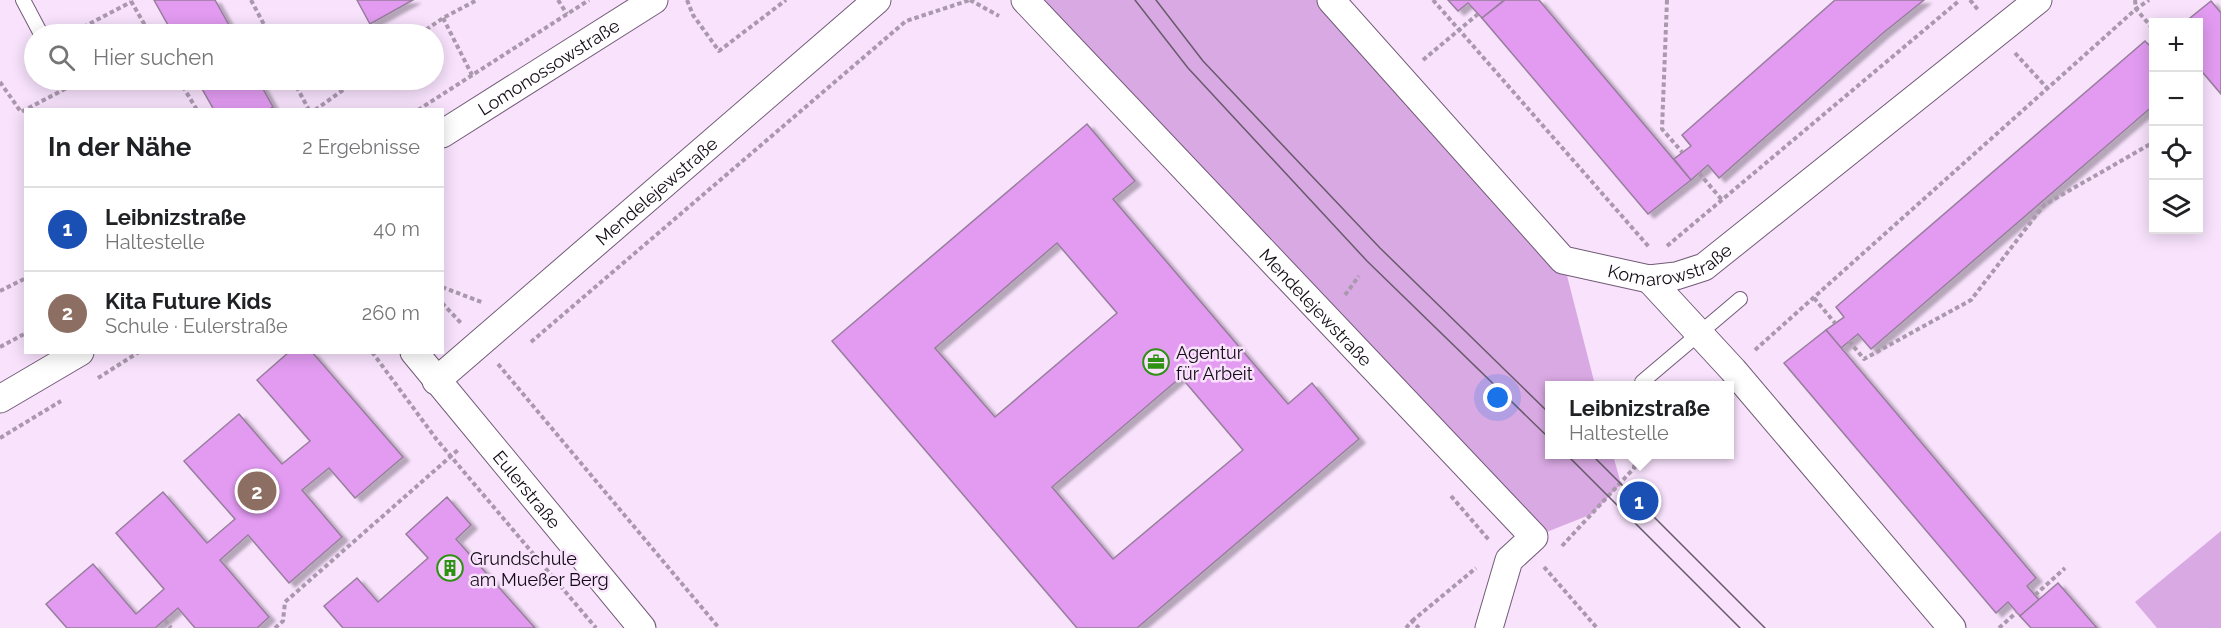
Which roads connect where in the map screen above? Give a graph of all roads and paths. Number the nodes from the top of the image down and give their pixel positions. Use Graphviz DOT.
graph roads {
  1 [pos="22,0"];
  2 [pos="251,0"];
  3 [pos="477,0"];
  4 [pos="558,0"];
  5 [pos="589,0"];
  6 [pos="654,0"];
  7 [pos="687,0"];
  8 [pos="786,0"];
  9 [pos="877,0"];
  10 [pos="970,0"];
  11 [pos="1025,0"];
  12 [pos="1331,0"];
  13 [pos="1433,0"];
  14 [pos="1667,0"];
  15 [pos="1960,0"];
  16 [pos="2038,0"];
  17 [pos="2135,0"];
  18 [pos="2149,0"];
  19 [pos="131,1"];
  20 [pos="2136,9"];
  21 [pos="567,14"];
  22 [pos="1478,14"];
  23 [pos="443,18"];
  24 [pos="35,24"];
  25 [pos="88,24"];
  26 [pos="144,24"];
  27 [pos="264,24"];
  28 [pos="434,24"];
  29 [pos="2149,24"];
  30 [pos="1459,30"];
  31 [pos="472,75"];
  32 [pos="1400,78"];
  33 [pos="0,82"];
  34 [pos="63,90"];
  35 [pos="185,90"];
  36 [pos="298,90"];
  37 [pos="343,90"];
  38 [pos="32,106"];
  39 [pos="28,108"];
  40 [pos="36,108"];
  41 [pos="197,108"];
  42 [pos="308,108"];
  43 [pos="318,108"];
  44 [pos="421,108"];
  45 [pos="24,110"];
  46 [pos="444,133"];
  47 [pos="2149,145"];
  48 [pos="1682,152"];
  49 [pos="1699,173"];
  50 [pos="1722,200"];
  51 [pos="1652,267"];
  52 [pos="1676,276"];
  53 [pos="24,279"];
  54 [pos="444,288"];
  55 [pos="0,291"];
  56 [pos="1814,298"];
  57 [pos="1740,299"];
  58 [pos="514,314"];
  59 [pos="1835,323"];
  60 [pos="1700,333"];
  61 [pos="24,334"];
  62 [pos="1849,341"];
  63 [pos="0,346"];
  64 [pos="526,346"];
  65 [pos="77,354"];
  66 [pos="373,354"];
  67 [pos="416,354"];
  68 [pos="508,360"];
  69 [pos="1733,370"];
  70 [pos="436,381"];
  71 [pos="1643,381"];
  72 [pos="0,399"];
  73 [pos="479,432"];
  74 [pos="452,456"];
  75 [pos="1635,459"];
  76 [pos="1643,459"];
  77 [pos="1634,470"];
  78 [pos="1558,551"];
  79 [pos="1550,559"];
  80 [pos="1481,564"];
  81 [pos="2065,568"];
  82 [pos="2035,596"];
  83 [pos="2017,612"];
  84 [pos="165,620"];
  85 [pos="1412,621"];
  86 [pos="171,628"];
  87 [pos="275,628"];
  88 [pos="596,628"];
  89 [pos="642,628"];
  90 [pos="719,628"];
  91 [pos="1406,628"];
  92 [pos="1419,628"];
  93 [pos="1489,628"];
  94 [pos="1597,628"];
  95 [pos="1952,628"];
  96 [pos="1999,628"];
  1 -- 24 [label="lane"];
  2 -- 27 [label="path"];
  3 -- 23 [label="path"];
  4 -- 21 [label="path"];
  5 -- 21 [label="path"];
  6 -- 46 [label="street, Lomonossowstraße"];
  7 -- 8 [label="path"];
  9 -- 58 [label="street, Mendelejewstraße"];
  10 -- 64 [label="path"];
  11 -- 93 [label="street, Mendelejewstraße"];
  12 -- 32 [label="street, Komarowstraße"];
  13 -- 30 [label="path"];
  14 -- 48 [label="path"];
  15 -- 50 [label="path"];
  16 -- 52 [label="street, Komarowstraße"];
  17 -- 20 [label="path"];
  18 -- 20 [label="path"];
  19 -- 25 [label="path"];
  19 -- 26 [label="path"];
  20 -- 29 [label="path"];
  20 -- 56 [label="path"];
  21 -- 31 [label="path"];
  22 -- 30 [label="path"];
  23 -- 28 [label="path"];
  23 -- 31 [label="path"];
  30 -- 32 [label="path"];
  30 -- 51 [label="path"];
  31 -- 44 [label="path"];
  32 -- 51 [label="street, Komarowstraße"];
  33 -- 45 [label="path"];
  34 -- 38 [label="path"];
  35 -- 41 [label="path"];
  36 -- 42 [label="path"];
  37 -- 43 [label="path"];
  38 -- 39 [label="path"];
  38 -- 40 [label="path"];
  47 -- 62 [label="path"];
  49 -- 50 [label="path"];
  50 -- 51 [label="path"];
  51 -- 52 [label="street, Komarowstraße"];
  51 -- 52 [label="path"];
  51 -- 60 [label="street"];
  53 -- 55 [label="path"];
  54 -- 58 [label="path"];
  56 -- 59 [label="path"];
  56 -- 69 [label="path"];
  57 -- 60 [label="lane"];
  58 -- 70 [label="street, Mendelejewstraße"];
  60 -- 69 [label="street"];
  60 -- 71 [label="lane"];
  61 -- 63 [label="path"];
  65 -- 72 [label="street"];
  66 -- 74 [label="path"];
  67 -- 70 [label="street, Eulerstraße"];
  68 -- 90 [label="path"];
  69 -- 95 [label="street"];
  70 -- 73 [label="street, Eulerstraße"];
  73 -- 74 [label="path"];
  73 -- 89 [label="street, Eulerstraße"];
  74 -- 87 [label="path"];
  74 -- 88 [label="path"];
  75 -- 77 [label="path"];
  76 -- 77 [label="path"];
  77 -- 78 [label="path"];
  79 -- 94 [label="path"];
  80 -- 85 [label="path"];
  81 -- 82 [label="path"];
  83 -- 96 [label="path"];
  84 -- 86 [label="path"];
  85 -- 91 [label="path"];
  85 -- 92 [label="path"];
}
